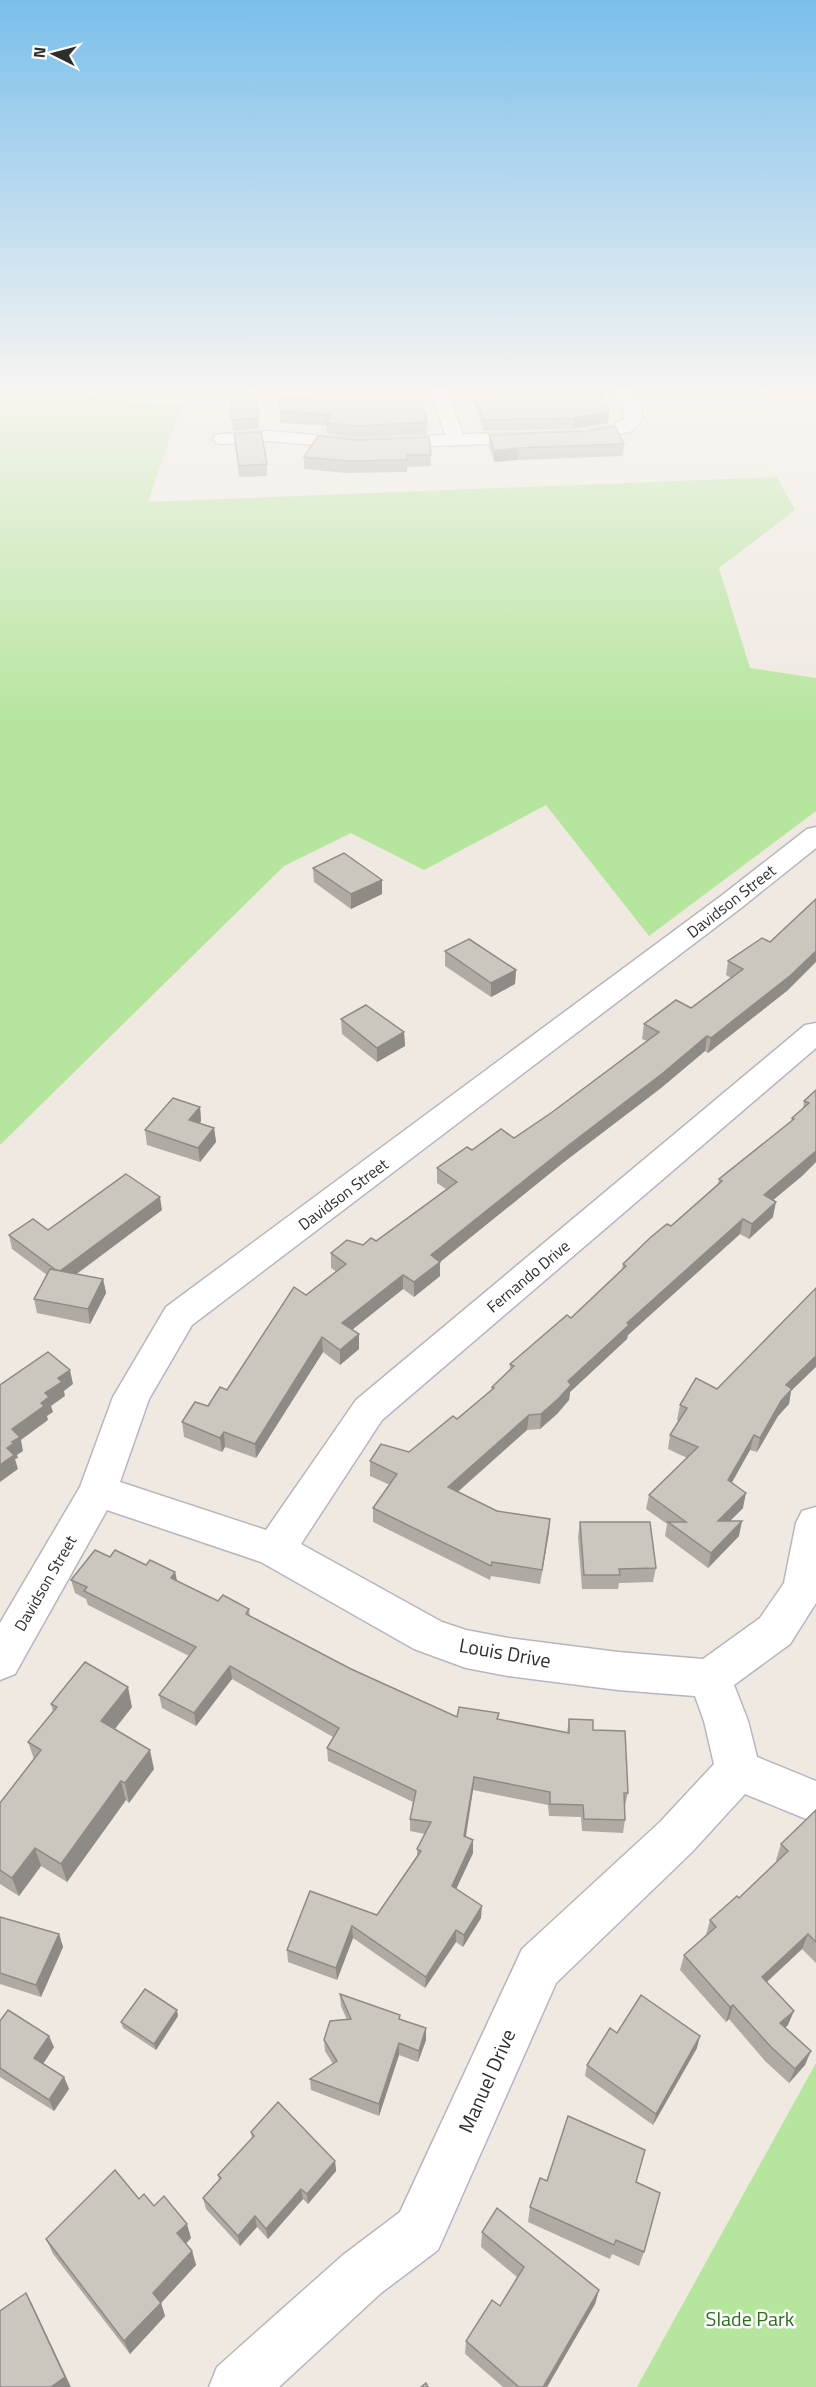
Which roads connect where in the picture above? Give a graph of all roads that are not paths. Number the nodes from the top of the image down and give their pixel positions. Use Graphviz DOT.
graph roads {
  1 [pos="816,835"];
  2 [pos="816,1032"];
  3 [pos="98,1491"];
  4 [pos="816,1523"];
  5 [pos="275,1550"];
  6 [pos="0,1660"];
  7 [pos="710,1678"];
  8 [pos="738,1770"];
  9 [pos="816,1802"];
  10 [pos="237,2387"];
  1 -- 3 [label="street, Davidson Street"];
  2 -- 5 [label="street, Fernando Drive"];
  3 -- 5 [label="street, Louis Drive"];
  3 -- 6 [label="street, Davidson Street"];
  4 -- 7 [label="street"];
  5 -- 7 [label="street, Louis Drive"];
  7 -- 8 [label="street"];
  8 -- 9 [label="street"];
  8 -- 10 [label="street, Manuel Drive"];
}
